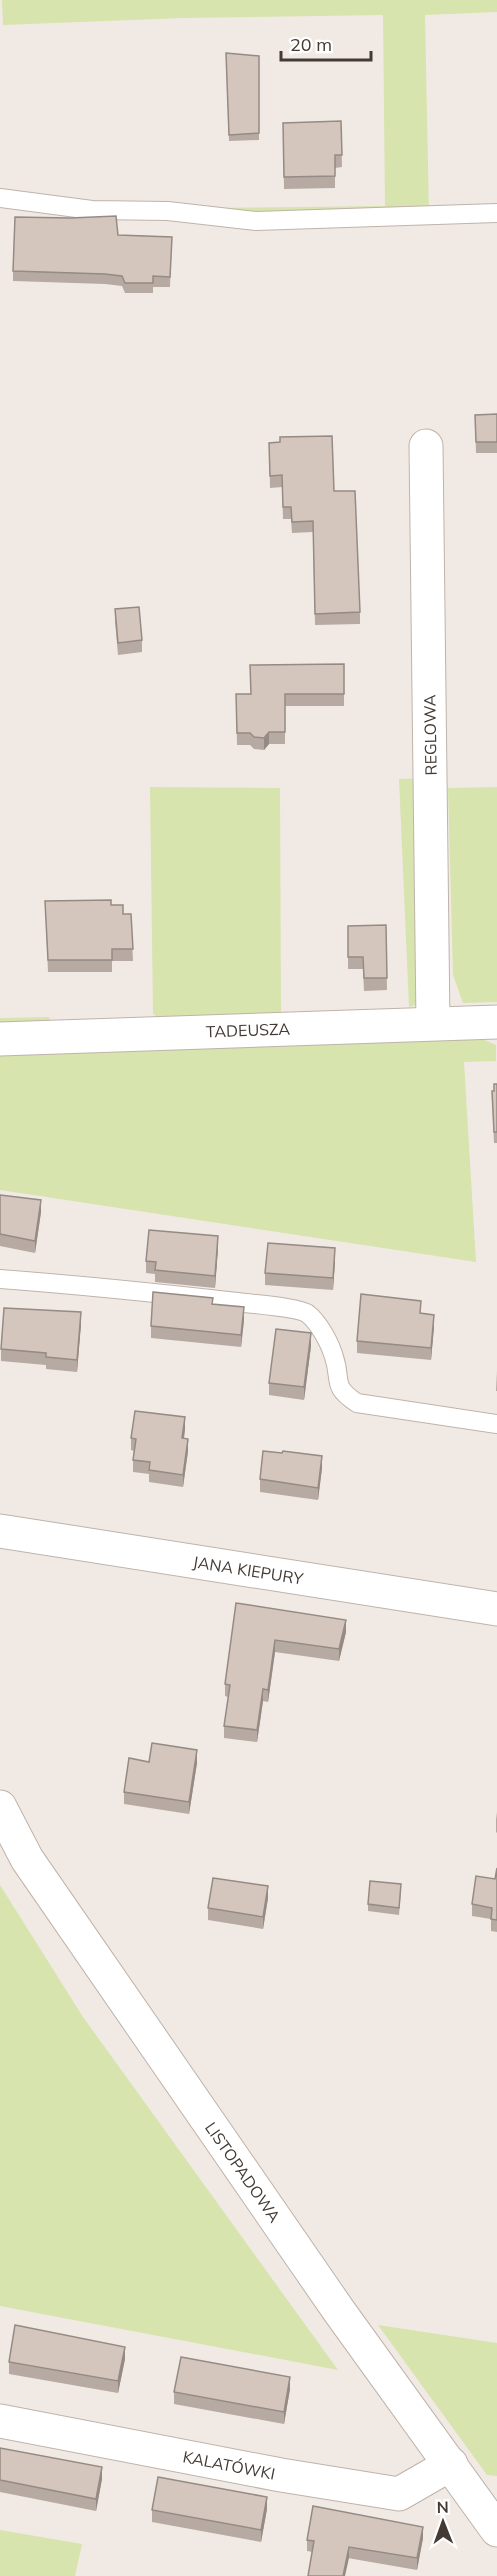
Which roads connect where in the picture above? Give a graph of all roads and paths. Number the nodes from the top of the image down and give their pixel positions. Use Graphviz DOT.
graph roads {
  1 [pos="0,198"];
  2 [pos="497,213"];
  3 [pos="426,446"];
  4 [pos="497,1022"];
  5 [pos="434,1023"];
  6 [pos="0,1039"];
  7 [pos="0,1279"];
  8 [pos="497,1424"];
  9 [pos="0,1531"];
  10 [pos="497,1609"];
  11 [pos="0,1807"];
  12 [pos="0,2421"];
  13 [pos="451,2464"];
  14 [pos="497,2530"];
  1 -- 2 [label="lane"];
  3 -- 5 [label="street, REGLOWA"];
  4 -- 5 [label="street, TADEUSZA"];
  5 -- 6 [label="street, TADEUSZA"];
  7 -- 8 [label="lane"];
  9 -- 10 [label="street, JANA KIEPURY"];
  11 -- 13 [label="street, LISTOPADOWA"];
  12 -- 13 [label="street, KALATÓWKI"];
  13 -- 14 [label="street, LISTOPADOWA"];
}
